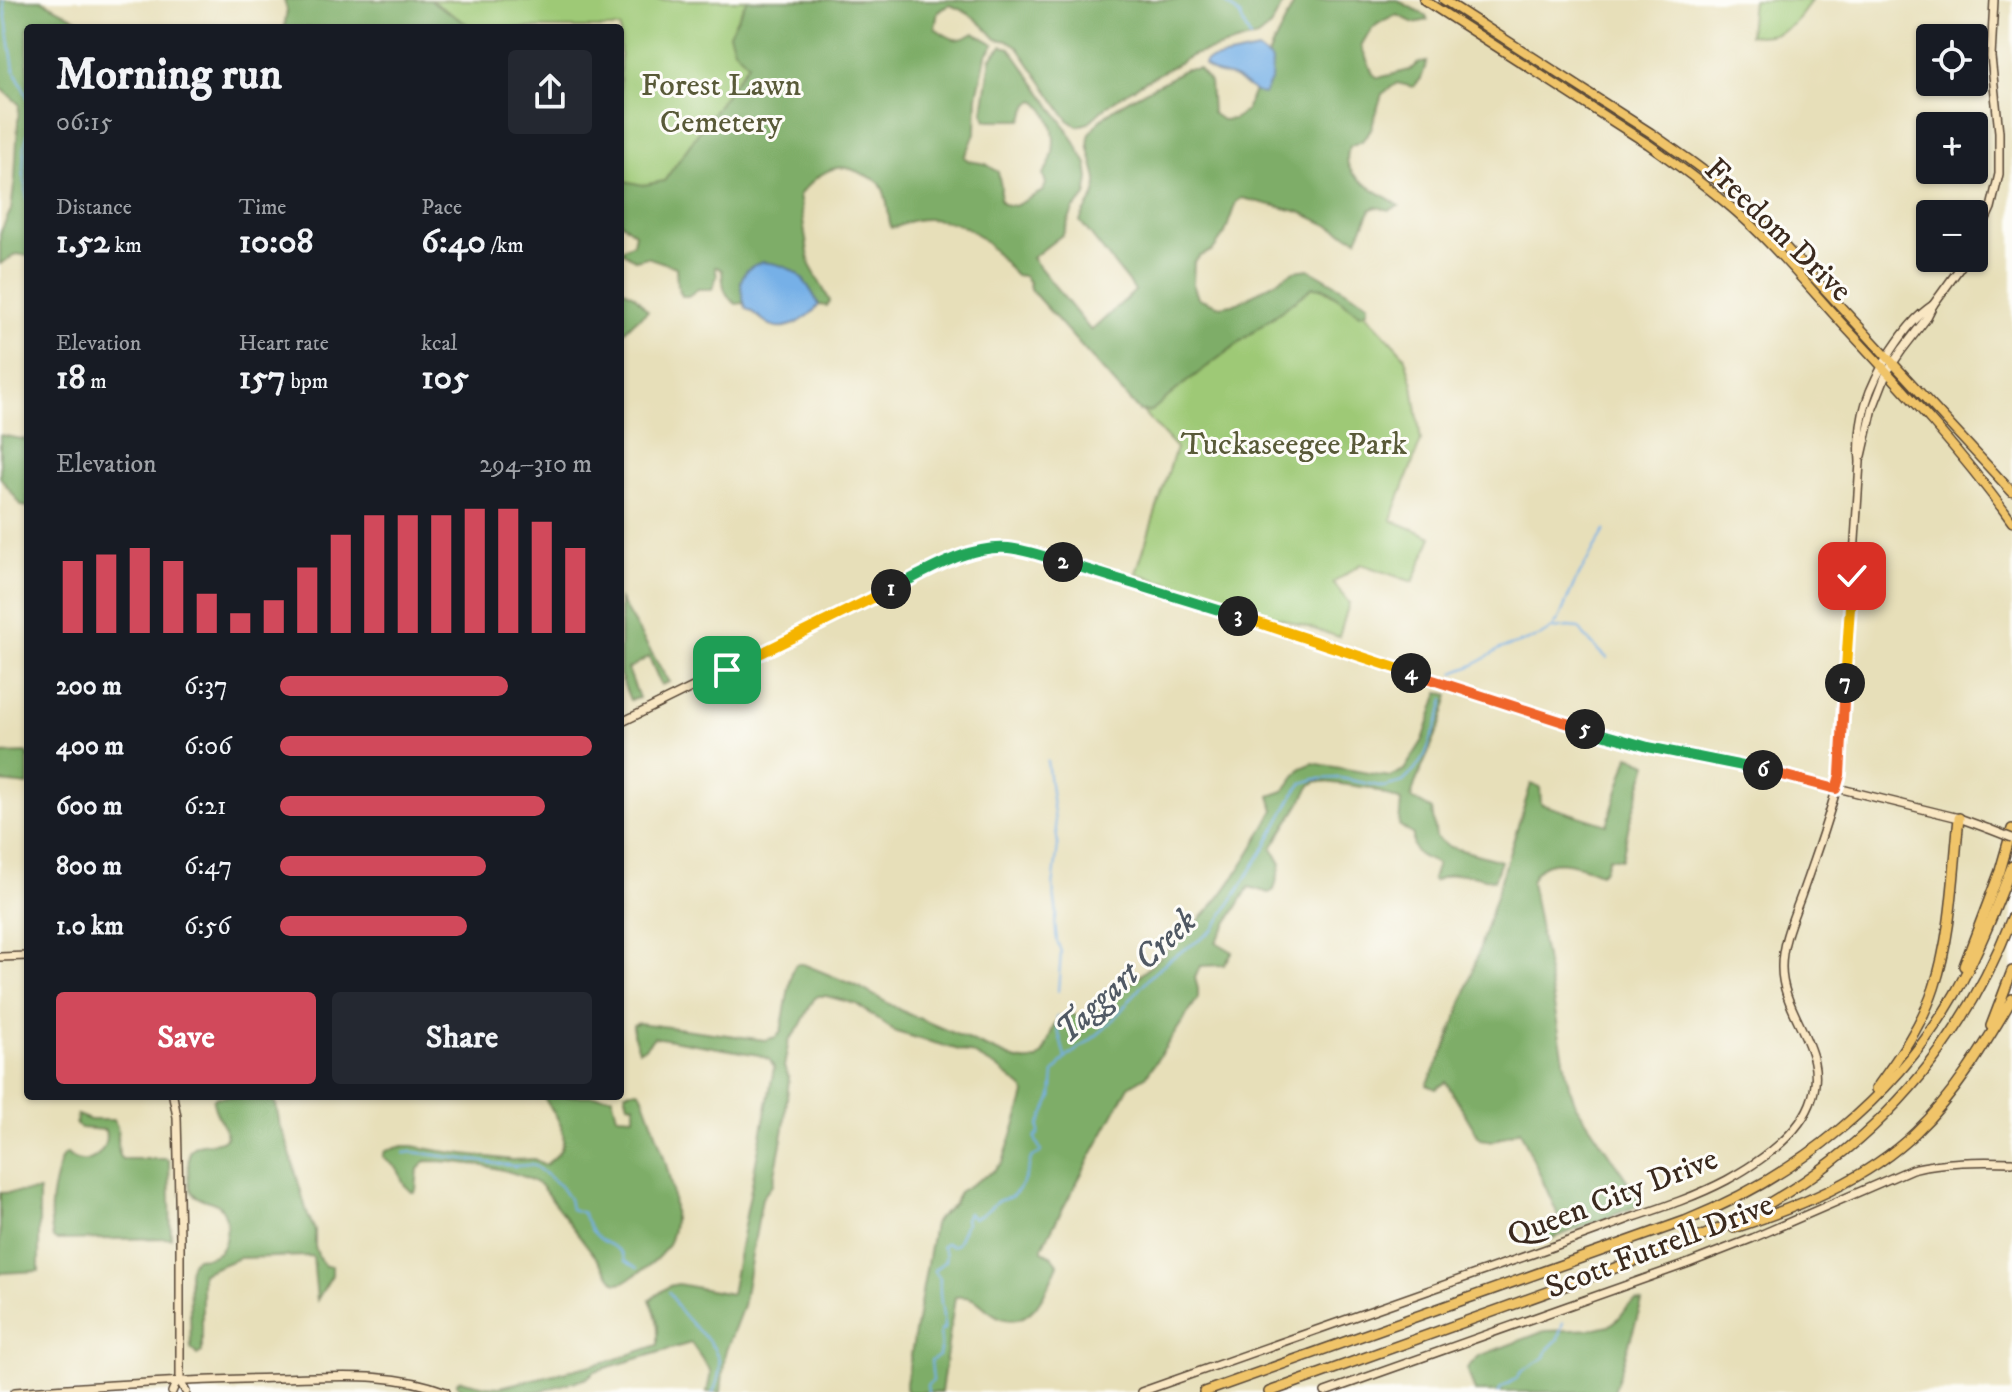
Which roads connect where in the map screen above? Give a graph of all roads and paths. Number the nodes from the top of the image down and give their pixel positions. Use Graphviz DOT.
graph roads {
  1 [pos="1424,0"];
  2 [pos="1433,0"];
  3 [pos="1444,0"];
  4 [pos="1994,0"];
  5 [pos="1503,38"];
  6 [pos="1502,50"];
  7 [pos="1590,94"];
  8 [pos="1988,215"];
  9 [pos="1957,272"];
  10 [pos="1890,360"];
  11 [pos="1884,369"];
  12 [pos="2012,492"];
  13 [pos="2012,522"];
  14 [pos="624,721"];
  15 [pos="1836,789"];
  16 [pos="1959,818"];
  17 [pos="2012,829"];
  18 [pos="2012,838"];
  19 [pos="2012,866"];
  20 [pos="2012,918"];
  21 [pos="24,956"];
  22 [pos="0,957"];
  23 [pos="2012,971"];
  24 [pos="2012,999"];
  25 [pos="1944,1012"];
  26 [pos="1984,1044"];
  27 [pos="174,1100"];
  28 [pos="1854,1118"];
  29 [pos="2012,1162"];
  30 [pos="1693,1240"];
  31 [pos="180,1381"];
  32 [pos="15,1392"];
  33 [pos="172,1392"];
  34 [pos="186,1392"];
  35 [pos="446,1392"];
  36 [pos="1141,1392"];
  37 [pos="1204,1392"];
  38 [pos="1269,1392"];
  39 [pos="1325,1392"];
  1 -- 6 [label="main road, Freedom Drive"];
  2 -- 5 [label="main road"];
  3 -- 5 [label="main road, Freedom Drive"];
  4 -- 8 [label="street"];
  5 -- 7 [label="main road, Freedom Drive"];
  6 -- 7 [label="main road"];
  6 -- 11 [label="main road, Freedom Drive"];
  7 -- 10 [label="main road, Freedom Drive"];
  9 -- 10 [label="street, Queen City Drive"];
  10 -- 11 [label="street, Queen City Drive"];
  10 -- 12 [label="main road, Freedom Drive"];
  11 -- 13 [label="main road, Freedom Drive"];
  11 -- 15 [label="street, Queen City Drive"];
  14 -- 15 [label="street"];
  15 -- 16 [label="street"];
  15 -- 36 [label="street, Queen City Drive"];
  16 -- 18 [label="street, bridge"];
  16 -- 28 [label="highway"];
  17 -- 25 [label="highway"];
  19 -- 25 [label="highway"];
  20 -- 30 [label="highway"];
  21 -- 22 [label="street"];
  23 -- 26 [label="highway"];
  24 -- 26 [label="highway"];
  25 -- 28 [label="highway"];
  26 -- 30 [label="highway"];
  27 -- 31 [label="street"];
  28 -- 37 [label="highway"];
  29 -- 39 [label="street, Scott Futrell Drive"];
  30 -- 38 [label="highway"];
  31 -- 32 [label="street"];
  31 -- 33 [label="street"];
  31 -- 34 [label="street"];
  31 -- 35 [label="street"];
}
